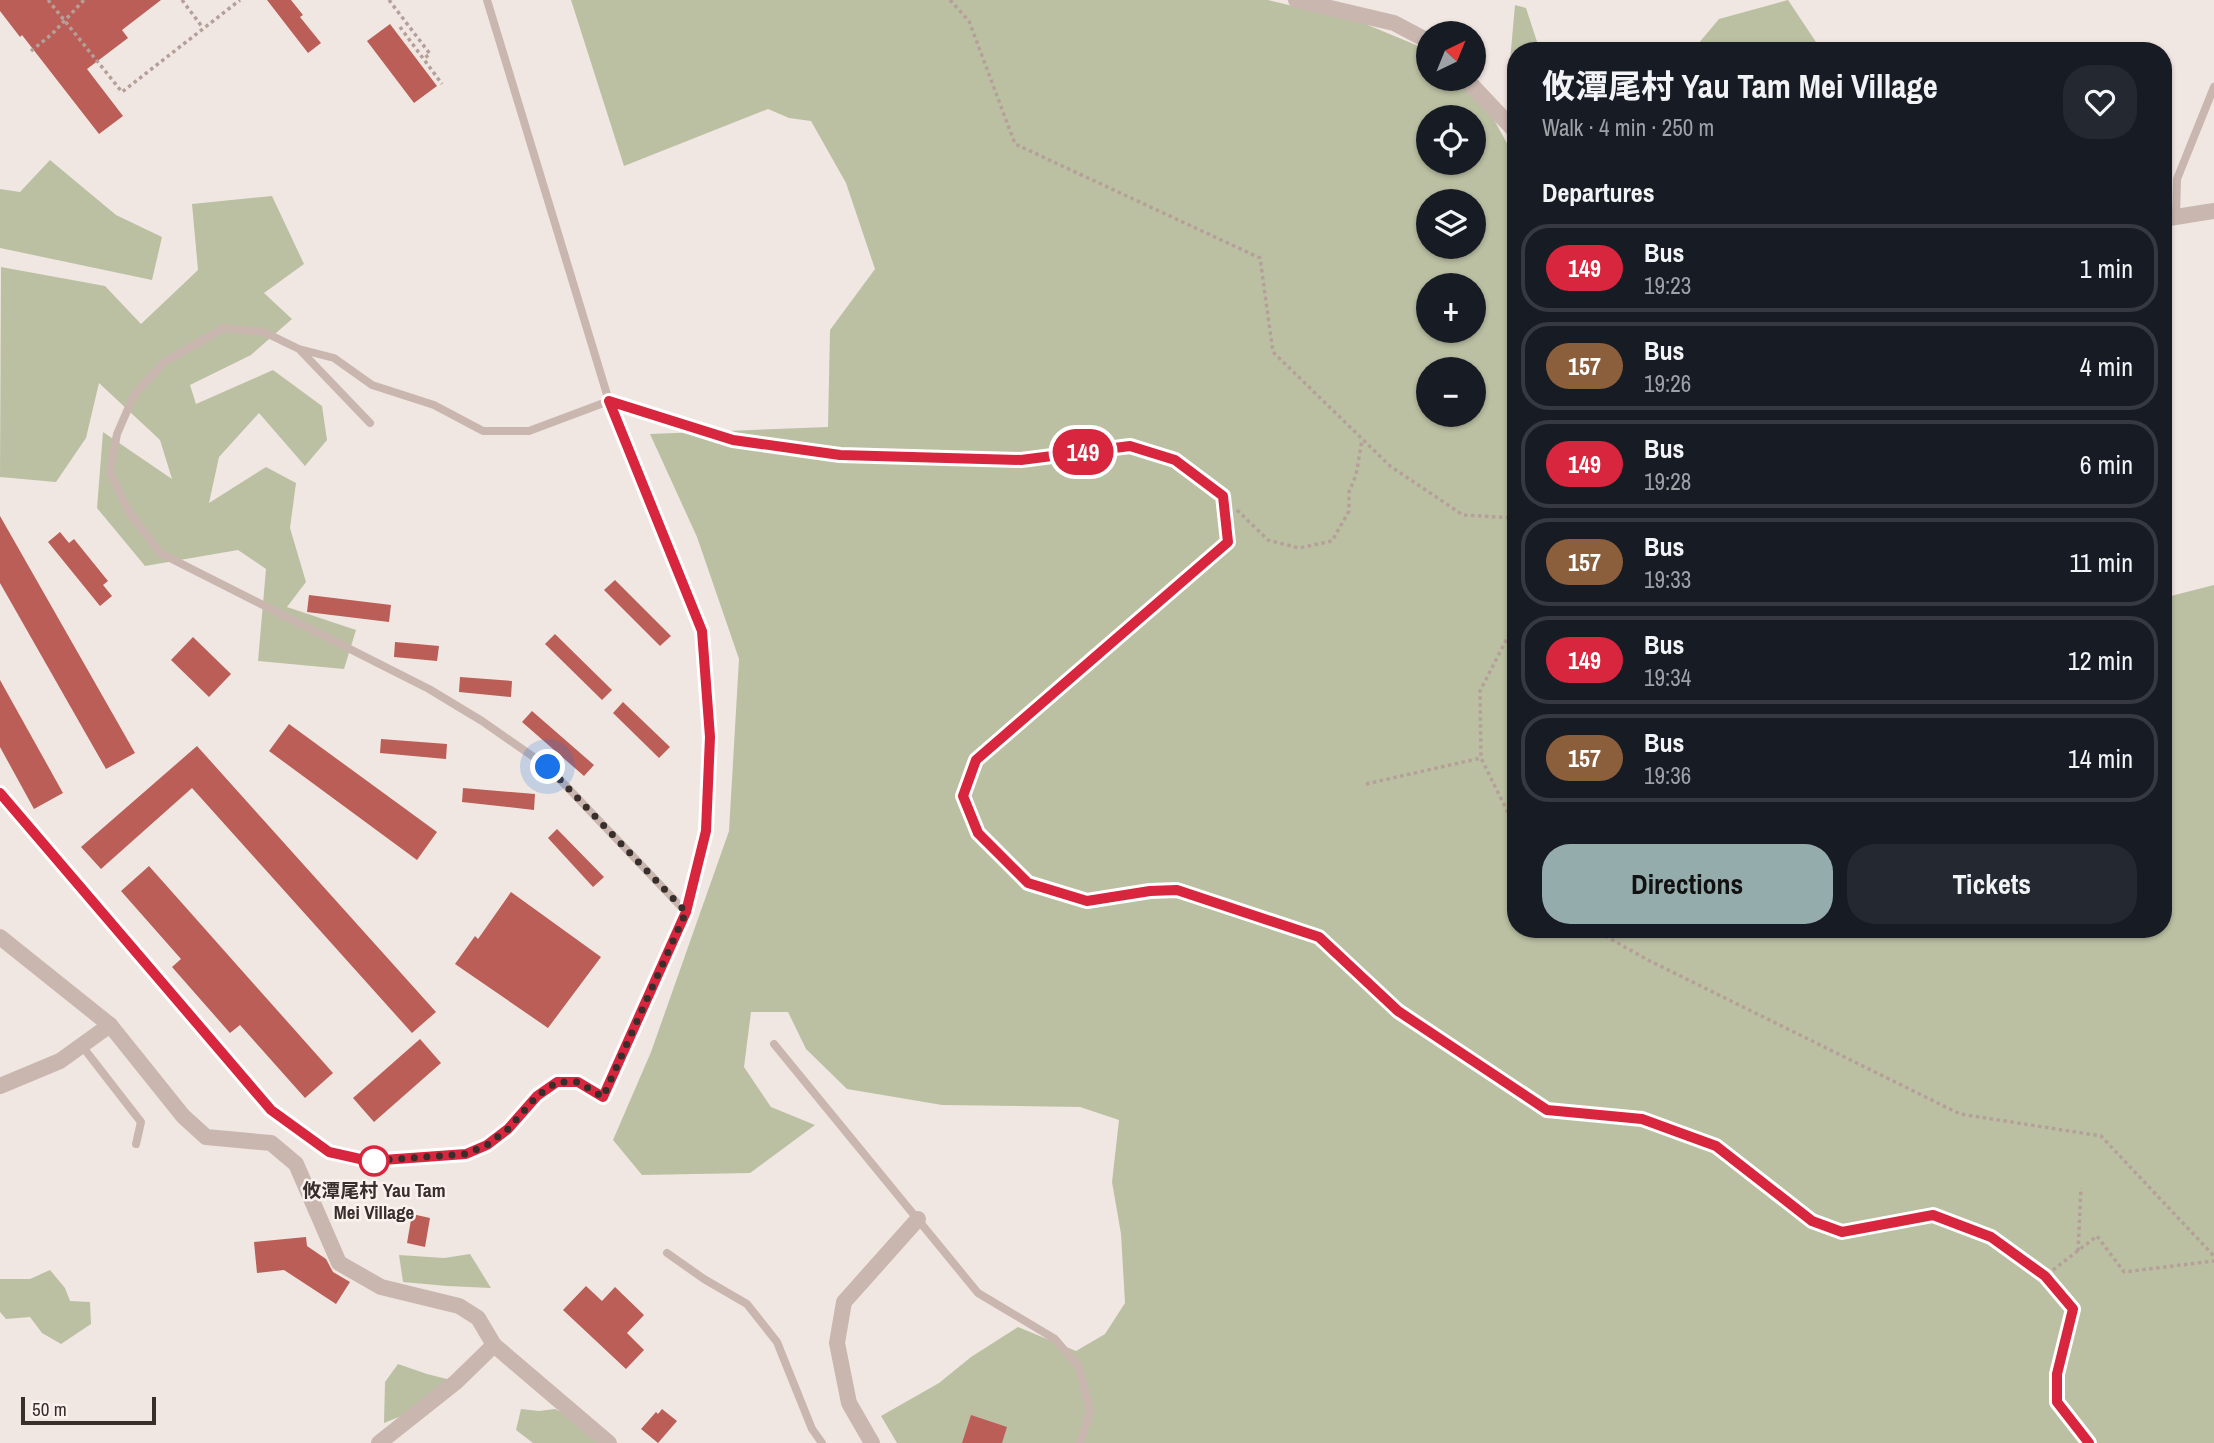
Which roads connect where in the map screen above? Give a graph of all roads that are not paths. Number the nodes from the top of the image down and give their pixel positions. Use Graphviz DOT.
graph roads {
  1 [pos="486,0"];
  2 [pos="1296,0"];
  3 [pos="1416,34"];
  4 [pos="2214,87"];
  5 [pos="1477,91"];
  6 [pos="1507,122"];
  7 [pos="2172,203"];
  8 [pos="2214,211"];
  9 [pos="2172,218"];
  10 [pos="299,349"];
  11 [pos="609,401"];
  12 [pos="370,423"];
  13 [pos="0,793"];
  14 [pos="686,912"];
  15 [pos="0,937"];
  16 [pos="110,1025"];
  17 [pos="774,1044"];
  18 [pos="82,1046"];
  19 [pos="0,1086"];
  20 [pos="136,1144"];
  21 [pos="918,1219"];
  22 [pos="667,1253"];
  23 [pos="494,1345"];
  24 [pos="379,1443"];
  25 [pos="609,1443"];
  26 [pos="822,1443"];
  27 [pos="872,1443"];
  28 [pos="1080,1443"];
  29 [pos="2090,1443"];
  1 -- 11 [label="lane"];
  2 -- 3 [label="street"];
  4 -- 7 [label="lane"];
  5 -- 6 [label="street"];
  8 -- 9 [label="street"];
  10 -- 11 [label="lane"];
  10 -- 12 [label="lane"];
  10 -- 14 [label="lane"];
  11 -- 14 [label="lane"];
  11 -- 29 [label="lane"];
  13 -- 14 [label="lane"];
  15 -- 16 [label="street"];
  16 -- 18 [label="street"];
  16 -- 23 [label="street"];
  17 -- 21 [label="lane"];
  18 -- 19 [label="street"];
  18 -- 20 [label="lane"];
  21 -- 27 [label="street"];
  21 -- 28 [label="lane"];
  22 -- 26 [label="lane"];
  23 -- 24 [label="street"];
  23 -- 25 [label="street"];
}
